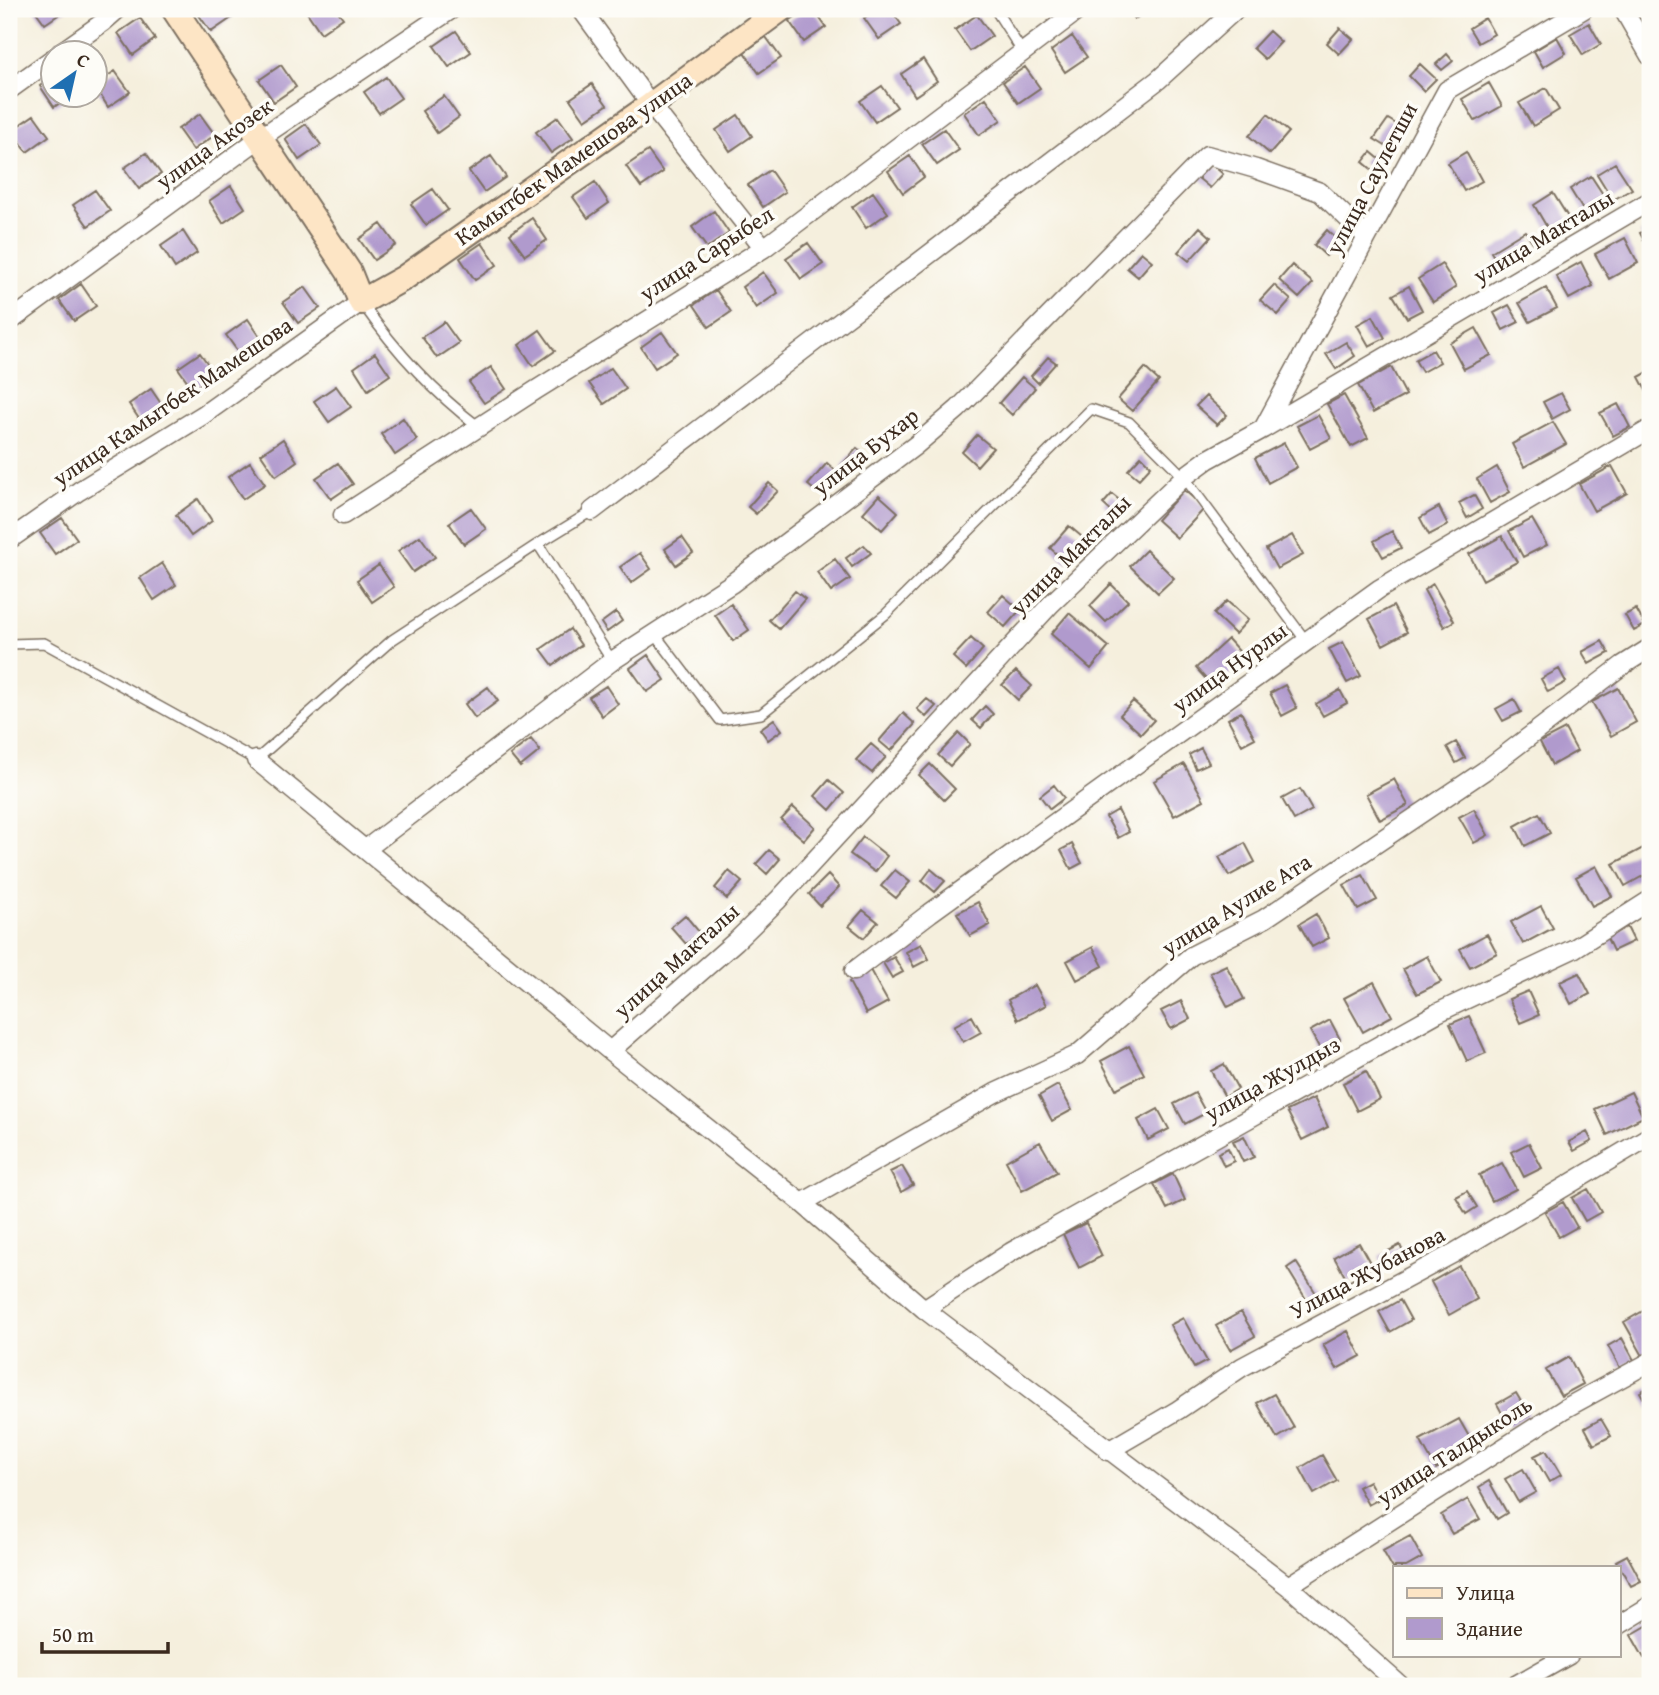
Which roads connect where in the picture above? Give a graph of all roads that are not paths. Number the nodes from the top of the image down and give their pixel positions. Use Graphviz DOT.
graph roads {
  1 [pos="118,9"];
  2 [pos="174,9"];
  3 [pos="452,9"];
  4 [pos="581,9"];
  5 [pos="781,9"];
  6 [pos="995,9"];
  7 [pos="1080,9"];
  8 [pos="1236,9"];
  9 [pos="1584,9"];
  10 [pos="1623,9"];
  11 [pos="81,38"];
  12 [pos="1023,53"];
  13 [pos="1650,56"];
  14 [pos="38,69"];
  15 [pos="9,90"];
  16 [pos="651,105"];
  17 [pos="260,138"];
  18 [pos="1650,201"];
  19 [pos="1367,237"];
  20 [pos="764,248"];
  21 [pos="361,302"];
  22 [pos="9,322"];
  23 [pos="479,427"];
  24 [pos="1263,429"];
  25 [pos="1650,429"];
  26 [pos="1184,477"];
  27 [pos="592,511"];
  28 [pos="343,515"];
  29 [pos="9,540"];
  30 [pos="538,544"];
  31 [pos="654,633"];
  32 [pos="1306,641"];
  33 [pos="9,644"];
  34 [pos="1650,648"];
  35 [pos="612,661"];
  36 [pos="256,760"];
  37 [pos="366,849"];
  38 [pos="1650,900"];
  39 [pos="854,971"];
  40 [pos="610,1051"];
  41 [pos="1650,1136"];
  42 [pos="802,1203"];
  43 [pos="924,1309"];
  44 [pos="1650,1362"];
  45 [pos="1108,1451"];
  46 [pos="1288,1586"];
  47 [pos="1650,1606"];
  48 [pos="1620,1624"];
  49 [pos="1567,1656"];
  50 [pos="1401,1686"];
  51 [pos="1514,1686"];
  1 -- 11 [label="street"];
  2 -- 17 [label="street"];
  3 -- 17 [label="street, улица Акозек"];
  4 -- 16 [label="street"];
  5 -- 16 [label="street, Камытбек Мамешова улица"];
  6 -- 12 [label="lane"];
  7 -- 12 [label="street, улица Сарыбел"];
  8 -- 27 [label="street"];
  9 -- 19 [label="street, улица Саулетши"];
  10 -- 13 [label="street"];
  12 -- 20 [label="street, улица Сарыбел"];
  14 -- 15 [label="street"];
  16 -- 20 [label="street"];
  16 -- 21 [label="street, Камытбек Мамешова улица"];
  17 -- 21 [label="street"];
  17 -- 22 [label="street, улица Акозек"];
  18 -- 24 [label="street, улица Макталы"];
  19 -- 24 [label="street, улица Саулетши"];
  19 -- 31 [label="street, улица Бухар"];
  20 -- 23 [label="street, улица Сарыбел"];
  21 -- 23 [label="lane"];
  21 -- 29 [label="street, улица Камытбек Мамешова"];
  23 -- 28 [label="street, улица Сарыбел"];
  24 -- 26 [label="street, улица Макталы"];
  25 -- 32 [label="street, улица Нурлы"];
  26 -- 31 [label="lane"];
  26 -- 32 [label="lane"];
  26 -- 40 [label="street, улица Макталы"];
  27 -- 30 [label="lane"];
  30 -- 35 [label="lane"];
  30 -- 36 [label="lane"];
  31 -- 35 [label="street, улица Бухар"];
  32 -- 39 [label="street, улица Нурлы"];
  33 -- 36 [label="lane"];
  34 -- 42 [label="street, улица Аулие Ата"];
  35 -- 37 [label="street, улица Бухар"];
  36 -- 37 [label="street"];
  37 -- 40 [label="street"];
  38 -- 43 [label="street, улица Жулдыз"];
  40 -- 42 [label="street"];
  41 -- 45 [label="street, Улица Жубанова"];
  42 -- 43 [label="street"];
  43 -- 45 [label="street"];
  44 -- 46 [label="street, улица Талдыколь"];
  45 -- 46 [label="street"];
  46 -- 50 [label="street"];
  47 -- 48 [label="street"];
  49 -- 51 [label="street"];
}
